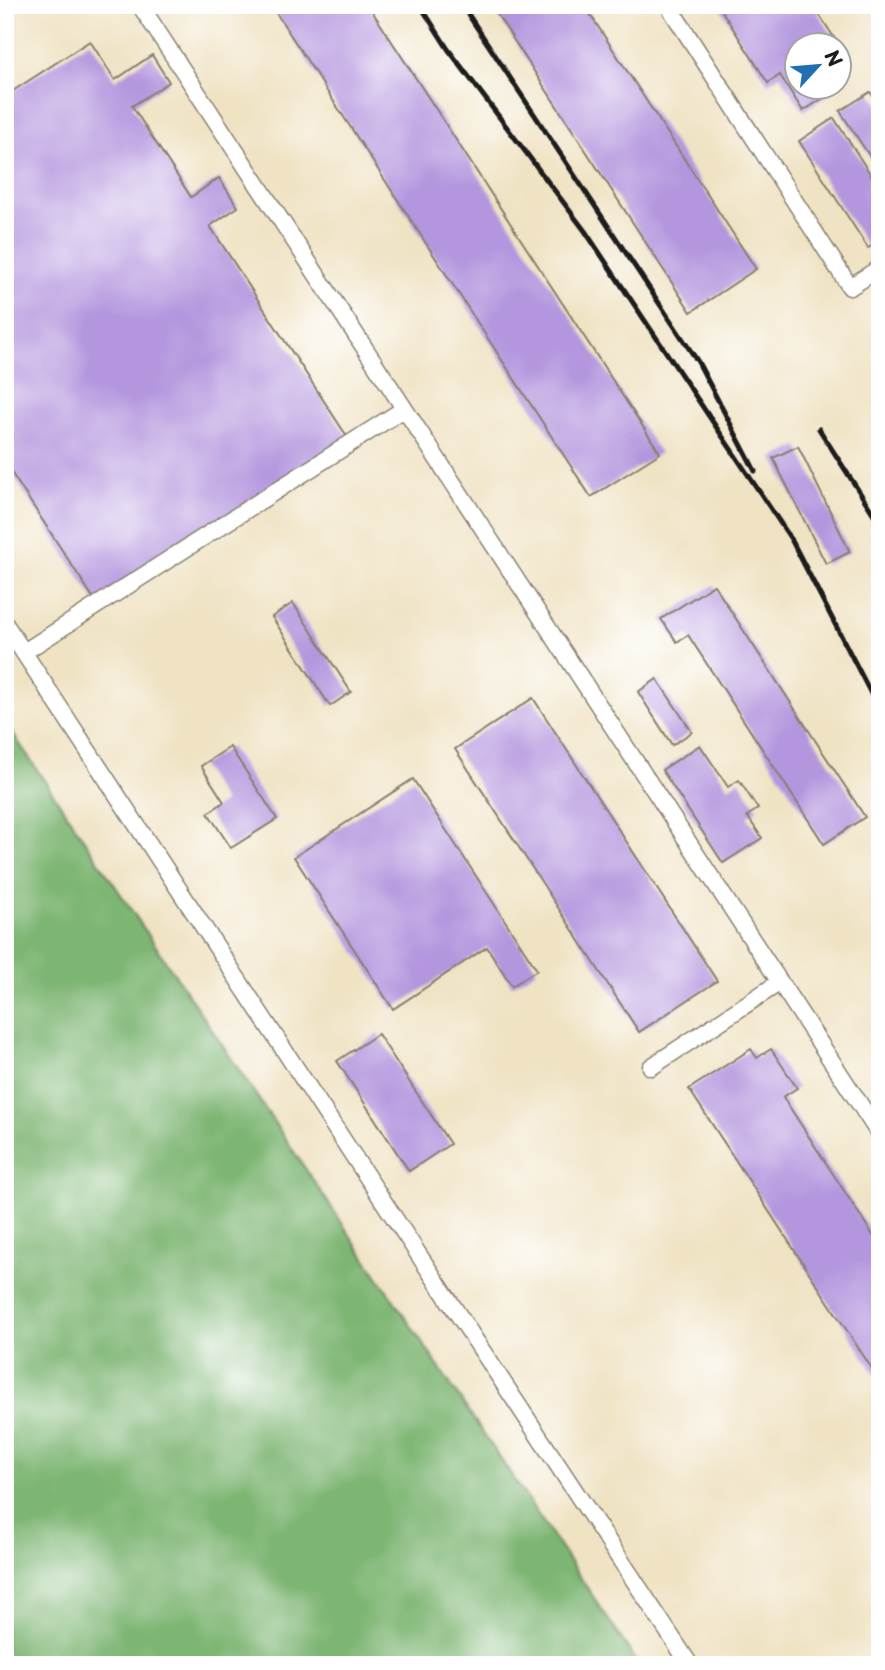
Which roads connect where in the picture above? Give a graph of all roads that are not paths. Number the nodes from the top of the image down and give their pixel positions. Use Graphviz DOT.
graph roads {
  1 [pos="140,5"];
  2 [pos="667,5"];
  3 [pos="880,268"];
  4 [pos="404,410"];
  5 [pos="5,624"];
  6 [pos="24,652"];
  7 [pos="780,982"];
  8 [pos="650,1067"];
  9 [pos="880,1135"];
  10 [pos="690,1665"];
  1 -- 4 [label="lane"];
  2 -- 3 [label="lane"];
  4 -- 6 [label="lane"];
  4 -- 7 [label="lane"];
  5 -- 6 [label="lane"];
  6 -- 10 [label="lane"];
  7 -- 8 [label="lane"];
  7 -- 9 [label="lane"];
}
